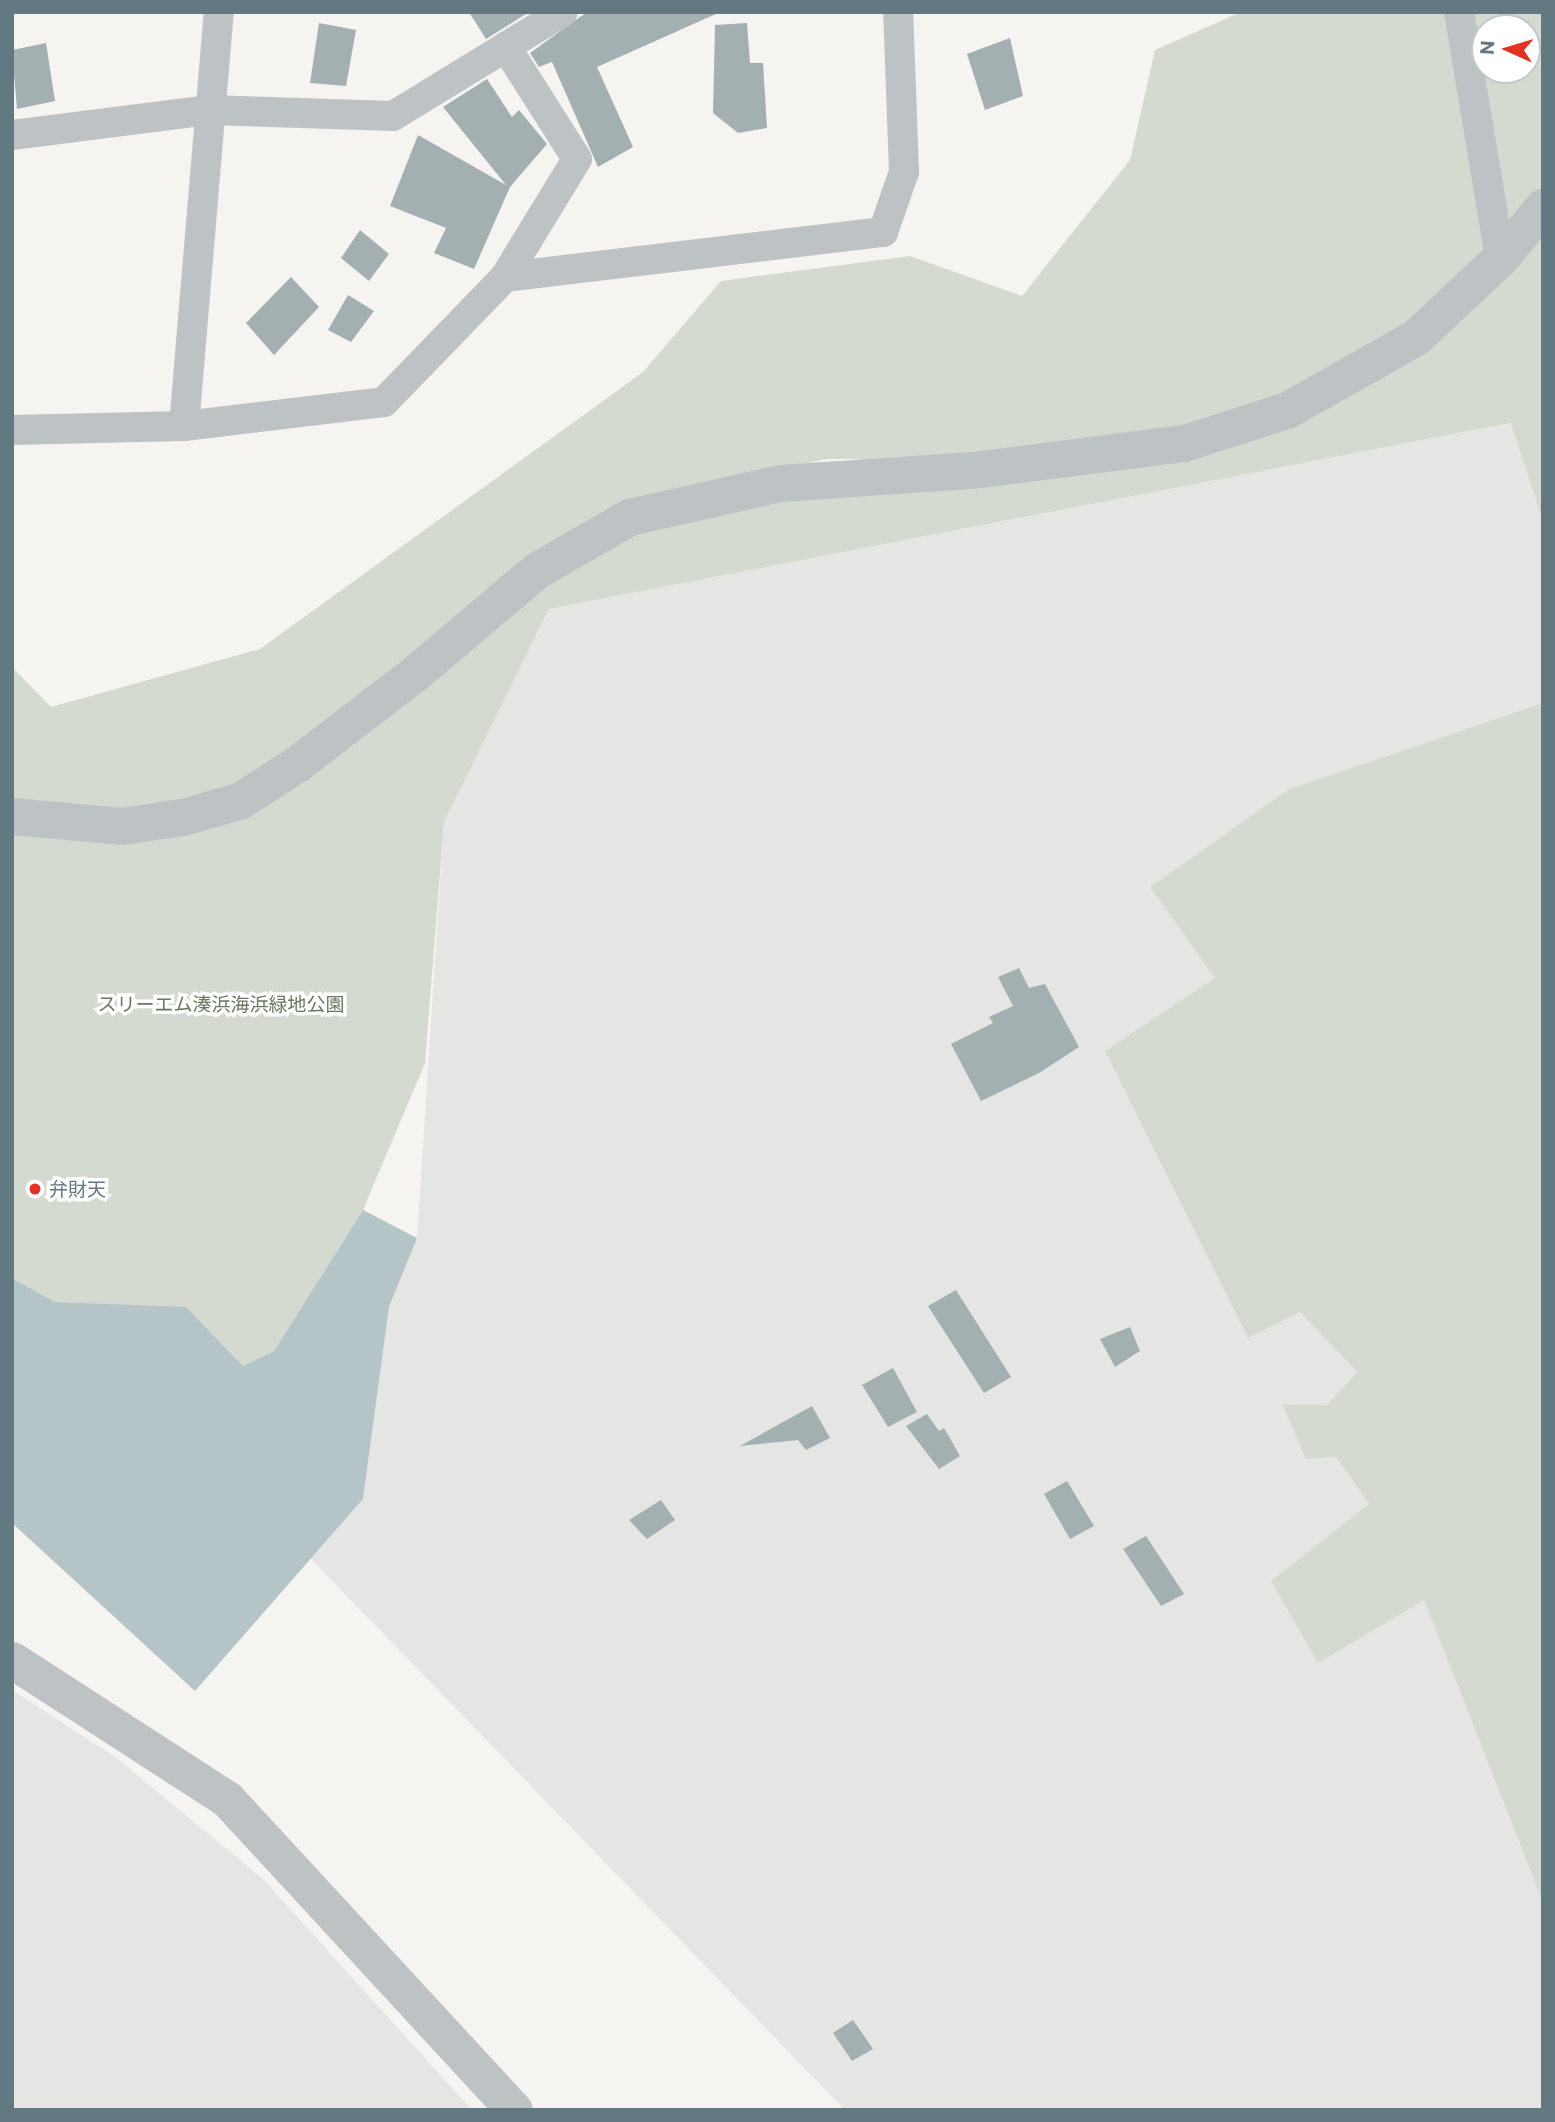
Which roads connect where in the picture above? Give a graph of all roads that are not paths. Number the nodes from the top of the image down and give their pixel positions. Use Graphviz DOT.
graph roads {
  1 [pos="219,12"];
  2 [pos="563,12"];
  3 [pos="898,12"];
  4 [pos="1459,12"];
  5 [pos="506,47"];
  6 [pos="210,110"];
  7 [pos="12,135"];
  8 [pos="1543,207"];
  9 [pos="1500,258"];
  10 [pos="505,277"];
  11 [pos="184,426"];
  12 [pos="12,430"];
  13 [pos="12,816"];
  14 [pos="12,1660"];
  15 [pos="514,2110"];
  1 -- 6 [label="street"];
  2 -- 5 [label="street"];
  3 -- 10 [label="street"];
  4 -- 9 [label="street"];
  5 -- 6 [label="street"];
  5 -- 10 [label="street"];
  6 -- 7 [label="street"];
  6 -- 11 [label="street"];
  8 -- 9 [label="street"];
  9 -- 13 [label="street"];
  10 -- 11 [label="street"];
  11 -- 12 [label="street"];
  14 -- 15 [label="street"];
}
